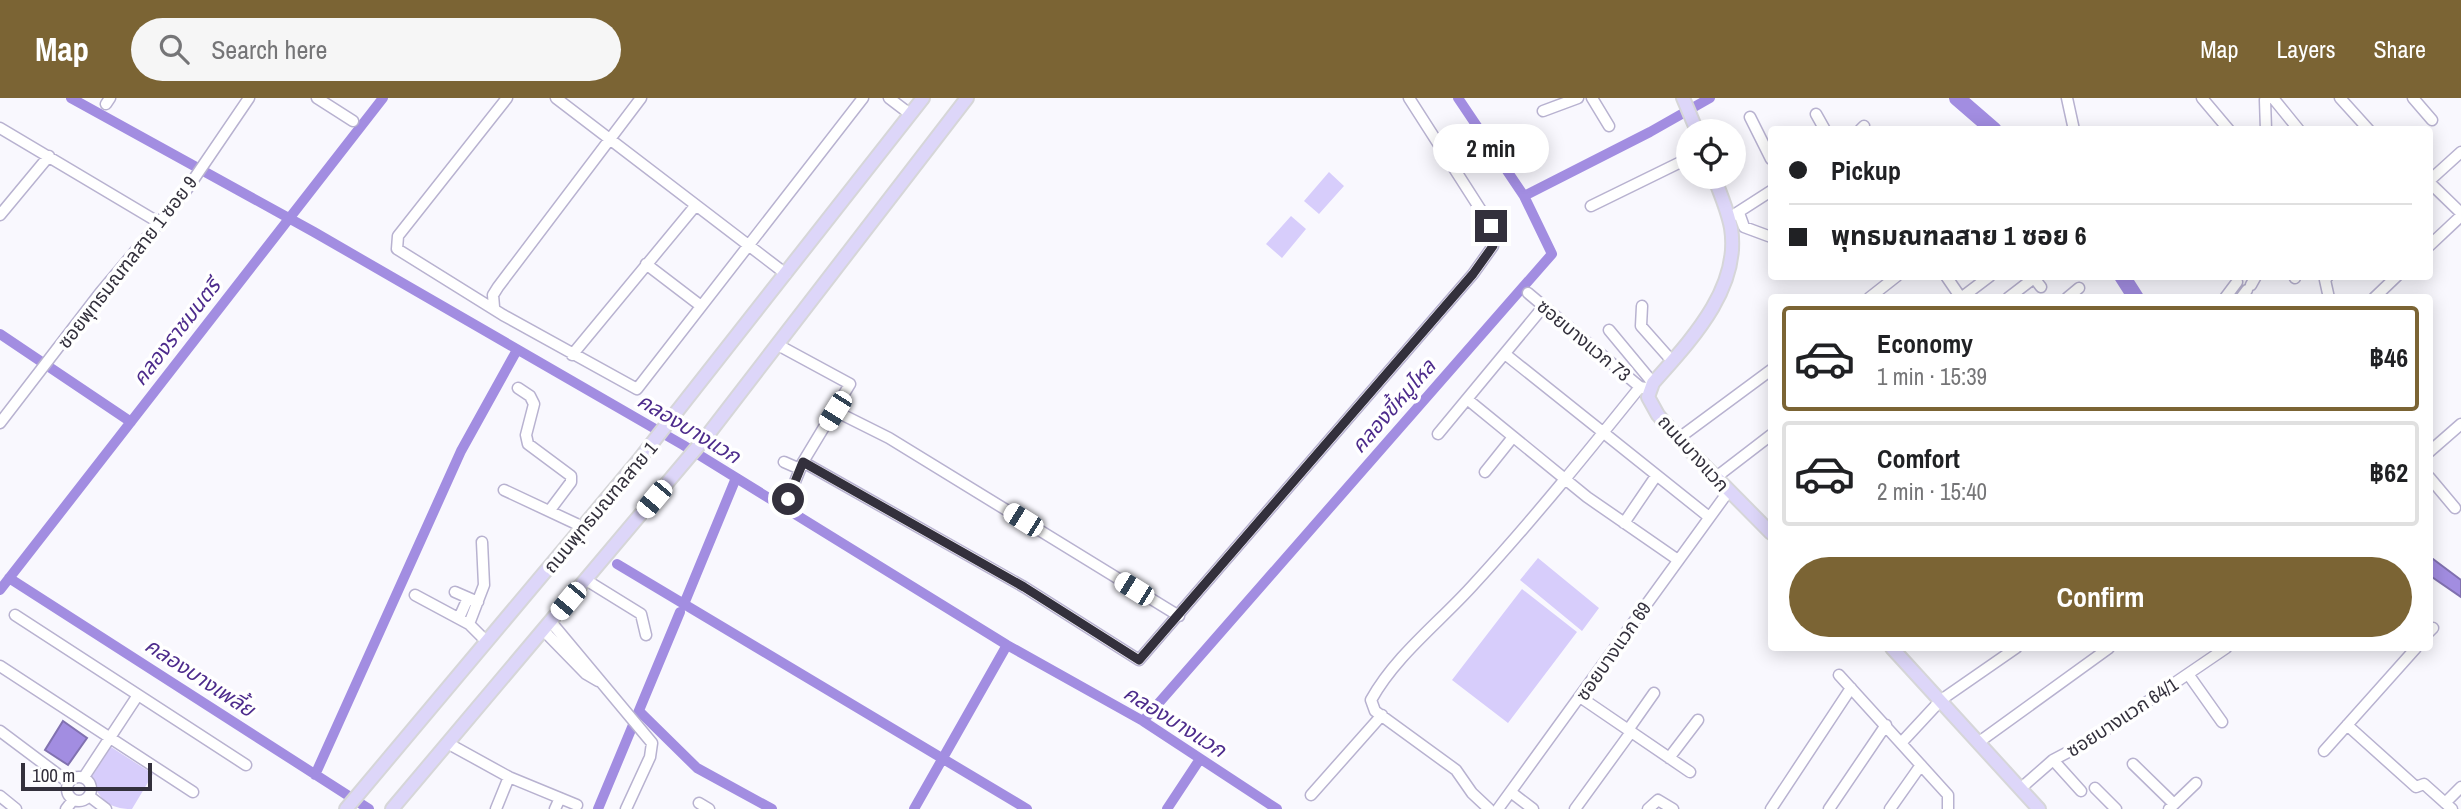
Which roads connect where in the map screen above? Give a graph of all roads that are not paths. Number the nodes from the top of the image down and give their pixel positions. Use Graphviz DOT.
graph roads {
  1 [pos="249,98"];
  2 [pos="317,98"];
  3 [pos="507,98"];
  4 [pos="556,98"];
  5 [pos="641,98"];
  6 [pos="863,98"];
  7 [pos="889,98"];
  8 [pos="923,98"];
  9 [pos="967,98"];
  10 [pos="1409,98"];
  11 [pos="1578,98"];
  12 [pos="1592,98"];
  13 [pos="1683,98"];
  14 [pos="2067,98"];
  15 [pos="2202,98"];
  16 [pos="2267,98"];
  17 [pos="2340,98"];
  18 [pos="2413,98"];
  19 [pos="1543,111"];
  20 [pos="910,114"];
  21 [pos="1816,114"];
  22 [pos="1750,117"];
  23 [pos="1691,119"];
  24 [pos="2432,120"];
  25 [pos="353,121"];
  26 [pos="1823,126"];
  27 [pos="2073,126"];
  28 [pos="2226,126"];
  29 [pos="2266,126"];
  30 [pos="2295,126"];
  31 [pos="2365,126"];
  32 [pos="1609,127"];
  33 [pos="0,128"];
  34 [pos="609,139"];
  35 [pos="2461,152"];
  36 [pos="1768,153"];
  37 [pos="49,156"];
  38 [pos="1676,164"];
  39 [pos="2433,178"];
  40 [pos="2433,186"];
  41 [pos="1720,189"];
  42 [pos="1768,193"];
  43 [pos="696,205"];
  44 [pos="1591,206"];
  45 [pos="0,215"];
  46 [pos="1734,215"];
  47 [pos="2461,215"];
  48 [pos="158,222"];
  49 [pos="1768,236"];
  50 [pos="2433,242"];
  51 [pos="748,244"];
  52 [pos="646,264"];
  53 [pos="786,274"];
  54 [pos="1892,280"];
  55 [pos="1985,280"];
  56 [pos="2031,280"];
  57 [pos="2036,280"];
  58 [pos="2239,280"];
  59 [pos="2393,280"];
  60 [pos="2041,287"];
  61 [pos="2080,288"];
  62 [pos="1528,293"];
  63 [pos="1874,294"];
  64 [pos="1966,294"];
  65 [pos="2013,294"];
  66 [pos="2072,294"];
  67 [pos="2228,294"];
  68 [pos="2378,294"];
  69 [pos="701,306"];
  70 [pos="1544,306"];
  71 [pos="1642,306"];
  72 [pos="494,307"];
  73 [pos="1609,330"];
  74 [pos="778,345"];
  75 [pos="1505,354"];
  76 [pos="572,355"];
  77 [pos="1672,360"];
  78 [pos="1768,372"];
  79 [pos="1647,386"];
  80 [pos="518,388"];
  81 [pos="1467,400"];
  82 [pos="835,411"];
  83 [pos="0,423"];
  84 [pos="2461,424"];
  85 [pos="1602,433"];
  86 [pos="1438,434"];
  87 [pos="1513,437"];
  88 [pos="1768,437"];
  89 [pos="1679,438"];
  90 [pos="2433,448"];
  91 [pos="784,462"];
  92 [pos="802,466"];
  93 [pos="1485,472"];
  94 [pos="1656,476"];
  95 [pos="1714,478"];
  96 [pos="1564,479"];
  97 [pos="2433,482"];
  98 [pos="504,490"];
  99 [pos="1728,492"];
  100 [pos="788,499"];
  101 [pos="2455,508"];
  102 [pos="550,510"];
  103 [pos="1709,517"];
  104 [pos="1624,523"];
  105 [pos="583,527"];
  106 [pos="1768,530"];
  107 [pos="482,542"];
  108 [pos="1678,560"];
  109 [pos="586,580"];
  110 [pos="455,592"];
  111 [pos="415,594"];
  112 [pos="468,598"];
  113 [pos="478,602"];
  114 [pos="15,615"];
  115 [pos="1179,616"];
  116 [pos="459,618"];
  117 [pos="469,624"];
  118 [pos="547,626"];
  119 [pos="646,635"];
  120 [pos="487,642"];
  121 [pos="1901,651"];
  122 [pos="2013,651"];
  123 [pos="2105,651"];
  124 [pos="2222,651"];
  125 [pos="2413,651"];
  126 [pos="0,666"];
  127 [pos="2188,674"];
  128 [pos="1839,675"];
  129 [pos="1851,688"];
  130 [pos="1654,692"];
  131 [pos="138,695"];
  132 [pos="1580,697"];
  133 [pos="1941,700"];
  134 [pos="1382,716"];
  135 [pos="1698,720"];
  136 [pos="2222,722"];
  137 [pos="1886,725"];
  138 [pos="2347,725"];
  139 [pos="1629,731"];
  140 [pos="0,732"];
  141 [pos="110,738"];
  142 [pos="1902,742"];
  143 [pos="1979,742"];
  144 [pos="449,744"];
  145 [pos="2324,751"];
  146 [pos="1669,758"];
  147 [pos="2053,760"];
  148 [pos="2133,764"];
  149 [pos="246,765"];
  150 [pos="1921,765"];
  151 [pos="1690,772"];
  152 [pos="509,777"];
  153 [pos="84,778"];
  154 [pos="68,782"];
  155 [pos="2196,783"];
  156 [pos="2461,787"];
  157 [pos="2095,788"];
  158 [pos="2020,789"];
  159 [pos="2081,791"];
  160 [pos="193,792"];
  161 [pos="1512,793"];
  162 [pos="1311,795"];
  163 [pos="0,796"];
  164 [pos="89,796"];
  165 [pos="560,798"];
  166 [pos="73,800"];
  167 [pos="699,803"];
  168 [pos="577,805"];
  169 [pos="394,806"];
  170 [pos="2171,806"];
  171 [pos="2449,806"];
  172 [pos="16,809"];
  173 [pos="66,809"];
  174 [pos="106,809"];
  175 [pos="346,809"];
  176 [pos="496,809"];
  177 [pos="555,809"];
  178 [pos="626,809"];
  179 [pos="709,809"];
  180 [pos="1489,809"];
  181 [pos="1498,809"];
  182 [pos="1533,809"];
  183 [pos="1575,809"];
  184 [pos="1648,809"];
  185 [pos="1673,809"];
  186 [pos="1771,809"];
  187 [pos="1829,809"];
  188 [pos="1890,809"];
  189 [pos="1948,809"];
  190 [pos="2039,809"];
  191 [pos="2116,809"];
  1 -- 48 [label="street, ซอยพุทธมณฑลสาย 1 ซอย 9"];
  2 -- 25 [label="street"];
  3 -- 72 [label="street"];
  4 -- 34 [label="street"];
  5 -- 34 [label="street"];
  6 -- 51 [label="street"];
  7 -- 20 [label="street"];
  8 -- 20 [label="main road, ถนนพุทธมณฑลสาย 1"];
  9 -- 74 [label="main road, ถนนพุทธมณฑลสาย 1"];
  10 -- 115 [label="street"];
  11 -- 19 [label="street"];
  12 -- 32 [label="street"];
  13 -- 23 [label="main road"];
  14 -- 27 [label="street"];
  15 -- 28 [label="street"];
  16 -- 29 [label="street"];
  16 -- 30 [label="street"];
  17 -- 31 [label="street"];
  18 -- 24 [label="street"];
  20 -- 53 [label="main road, ถนนพุทธมณฑลสาย 1"];
  21 -- 26 [label="street"];
  22 -- 36 [label="street"];
  33 -- 37 [label="street"];
  34 -- 43 [label="street"];
  34 -- 72 [label="street"];
  35 -- 39 [label="street"];
  37 -- 45 [label="street"];
  37 -- 48 [label="street"];
  38 -- 44 [label="street"];
  40 -- 47 [label="street"];
  41 -- 46 [label="main road"];
  42 -- 46 [label="street"];
  43 -- 51 [label="street"];
  43 -- 52 [label="street"];
  46 -- 49 [label="street"];
  46 -- 77 [label="main road"];
  47 -- 50 [label="street"];
  48 -- 83 [label="street, ซอยพุทธมณฑลสาย 1 ซอย 9"];
  51 -- 53 [label="street"];
  51 -- 69 [label="street"];
  52 -- 69 [label="street"];
  52 -- 76 [label="street"];
  53 -- 105 [label="main road, ถนนพุทธมณฑลสาย 1"];
  54 -- 63 [label="street"];
  55 -- 64 [label="street"];
  56 -- 65 [label="street"];
  57 -- 60 [label="street"];
  58 -- 67 [label="street"];
  59 -- 68 [label="street"];
  61 -- 66 [label="street"];
  62 -- 70 [label="street, ซอยบางแวก 73"];
  69 -- 76 [label="street"];
  70 -- 75 [label="street"];
  70 -- 79 [label="street, ซอยบางแวก 73"];
  71 -- 77 [label="street"];
  72 -- 76 [label="street"];
  73 -- 79 [label="street"];
  74 -- 82 [label="street"];
  74 -- 109 [label="main road, ถนนพุทธมณฑลสาย 1"];
  75 -- 81 [label="street"];
  75 -- 85 [label="street"];
  77 -- 79 [label="main road"];
  78 -- 89 [label="street"];
  79 -- 85 [label="street"];
  79 -- 89 [label="main road, ถนนบางแวก"];
  80 -- 102 [label="street"];
  81 -- 86 [label="street"];
  81 -- 87 [label="street"];
  82 -- 92 [label="street"];
  82 -- 115 [label="street"];
  84 -- 90 [label="street"];
  85 -- 94 [label="street"];
  85 -- 96 [label="street"];
  87 -- 93 [label="street"];
  87 -- 96 [label="street"];
  88 -- 95 [label="street"];
  89 -- 95 [label="main road, ถนนบางแวก"];
  91 -- 92 [label="street"];
  92 -- 100 [label="street"];
  92 -- 115 [label="street"];
  94 -- 103 [label="street"];
  94 -- 104 [label="street"];
  95 -- 99 [label="main road, ถนนบางแวก"];
  96 -- 104 [label="street"];
  96 -- 134 [label="street"];
  97 -- 101 [label="street"];
  98 -- 102 [label="street"];
  99 -- 103 [label="street, ซอยบางแวก 69"];
  99 -- 106 [label="main road, ถนนบางแวก"];
  102 -- 105 [label="street"];
  103 -- 108 [label="street, ซอยบางแวก 69"];
  104 -- 108 [label="street"];
  105 -- 120 [label="main road, ถนนพุทธมณฑลสาย 1"];
  107 -- 113 [label="street"];
  108 -- 132 [label="street, ซอยบางแวก 69"];
  109 -- 118 [label="main road, ถนนพุทธมณฑลสาย 1"];
  109 -- 119 [label="street"];
  110 -- 112 [label="street"];
  111 -- 116 [label="street"];
  112 -- 113 [label="street"];
  112 -- 116 [label="street"];
  113 -- 117 [label="street"];
  114 -- 131 [label="street"];
  116 -- 117 [label="street"];
  117 -- 120 [label="street"];
  118 -- 144 [label="main road, ถนนพุทธมณฑลสาย 1"];
  118 -- 178 [label="street"];
  120 -- 175 [label="main road, ถนนพุทธมณฑลสาย 1"];
  121 -- 133 [label="main road"];
  122 -- 133 [label="street"];
  123 -- 143 [label="street"];
  124 -- 127 [label="street, ซอยบางแวก 64/1"];
  125 -- 138 [label="street"];
  126 -- 141 [label="street"];
  127 -- 136 [label="street"];
  127 -- 147 [label="street, ซอยบางแวก 64/1"];
  128 -- 129 [label="street"];
  129 -- 137 [label="street"];
  129 -- 186 [label="street"];
  130 -- 139 [label="street"];
  131 -- 141 [label="street"];
  131 -- 149 [label="street"];
  132 -- 139 [label="street"];
  132 -- 161 [label="street, ซอยบางแวก 69"];
  133 -- 142 [label="street"];
  133 -- 143 [label="main road"];
  134 -- 162 [label="street"];
  134 -- 180 [label="street"];
  135 -- 146 [label="street"];
  137 -- 142 [label="street"];
  137 -- 187 [label="street"];
  138 -- 145 [label="street"];
  138 -- 171 [label="street"];
  139 -- 146 [label="street"];
  139 -- 183 [label="street"];
  140 -- 154 [label="street"];
  141 -- 153 [label="street"];
  141 -- 160 [label="street"];
  142 -- 150 [label="street"];
  143 -- 158 [label="main road"];
  144 -- 152 [label="street"];
  144 -- 169 [label="main road, ถนนพุทธมณฑลสาย 1"];
  146 -- 151 [label="street"];
  147 -- 158 [label="street, ซอยบางแวก 64/1"];
  147 -- 159 [label="street"];
  148 -- 170 [label="street"];
  150 -- 188 [label="street"];
  150 -- 189 [label="street"];
  152 -- 165 [label="street"];
  152 -- 176 [label="street"];
  153 -- 154 [label="street"];
  153 -- 164 [label="street"];
  154 -- 166 [label="street"];
  155 -- 170 [label="street"];
  156 -- 171 [label="street"];
  157 -- 191 [label="street"];
  158 -- 190 [label="main road"];
  161 -- 181 [label="street, ซอยบางแวก 69"];
  161 -- 182 [label="street"];
  163 -- 172 [label="street"];
  164 -- 166 [label="street"];
  164 -- 174 [label="street"];
  165 -- 168 [label="street"];
  165 -- 177 [label="street"];
  166 -- 173 [label="street"];
  167 -- 179 [label="street"];
  184 -- 185 [label="street"];
}
